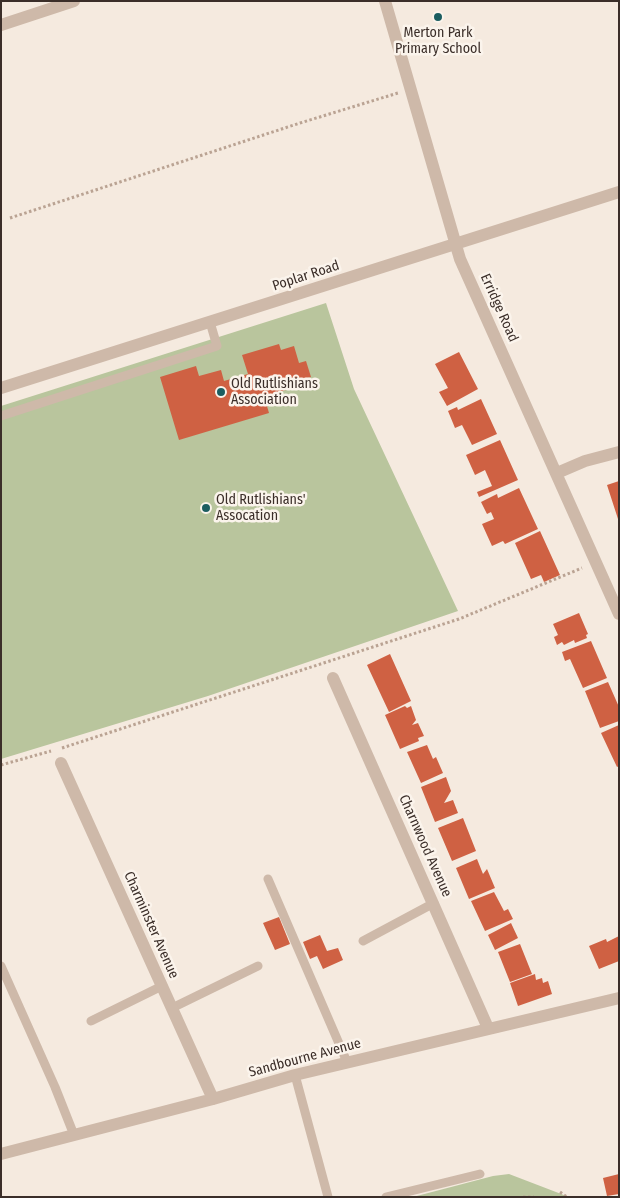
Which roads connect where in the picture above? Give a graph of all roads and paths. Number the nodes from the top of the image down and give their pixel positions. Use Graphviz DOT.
graph roads {
  1 [pos="74,1"];
  2 [pos="385,1"];
  3 [pos="1,25"];
  4 [pos="411,89"];
  5 [pos="619,192"];
  6 [pos="10,218"];
  7 [pos="456,244"];
  8 [pos="210,322"];
  9 [pos="1,388"];
  10 [pos="1,416"];
  11 [pos="619,452"];
  12 [pos="557,473"];
  13 [pos="582,568"];
  14 [pos="619,614"];
  15 [pos="334,678"];
  16 [pos="61,763"];
  17 [pos="1,766"];
  18 [pos="268,879"];
  19 [pos="434,902"];
  20 [pos="363,941"];
  21 [pos="1,966"];
  22 [pos="258,966"];
  23 [pos="162,986"];
  24 [pos="619,998"];
  25 [pos="172,1008"];
  26 [pos="90,1021"];
  27 [pos="488,1028"];
  28 [pos="347,1062"];
  29 [pos="296,1075"];
  30 [pos="213,1099"];
  31 [pos="74,1135"];
  32 [pos="1,1154"];
  33 [pos="480,1174"];
  34 [pos="560,1192"];
  35 [pos="328,1197"];
  36 [pos="386,1197"];
  37 [pos="523,1197"];
  38 [pos="534,1197"];
  39 [pos="567,1197"];
  1 -- 3 [label="street"];
  2 -- 4 [label="street, Erridge Road"];
  4 -- 6 [label="path"];
  4 -- 7 [label="street, Erridge Road"];
  5 -- 7 [label="street, Poplar Road"];
  7 -- 8 [label="street, Poplar Road"];
  7 -- 12 [label="street, Erridge Road"];
  8 -- 9 [label="street, Poplar Road"];
  8 -- 10 [label="lane"];
  11 -- 12 [label="street"];
  12 -- 14 [label="street, Erridge Road"];
  13 -- 17 [label="path"];
  15 -- 19 [label="street, Charnwood Avenue"];
  16 -- 23 [label="street, Charminster Avenue"];
  18 -- 28 [label="lane"];
  19 -- 20 [label="lane"];
  19 -- 27 [label="street, Charnwood Avenue"];
  21 -- 31 [label="lane"];
  22 -- 25 [label="lane"];
  23 -- 25 [label="street, Charminster Avenue"];
  23 -- 26 [label="lane"];
  24 -- 27 [label="street, Sandbourne Avenue"];
  25 -- 30 [label="street, Charminster Avenue"];
  27 -- 28 [label="street, Sandbourne Avenue"];
  28 -- 29 [label="street, Sandbourne Avenue"];
  29 -- 30 [label="street, Sandbourne Avenue"];
  29 -- 35 [label="lane"];
  30 -- 31 [label="street, Sandbourne Avenue"];
  31 -- 32 [label="street, Sandbourne Avenue"];
  33 -- 36 [label="lane"];
  34 -- 39 [label="path"];
  37 -- 38 [label="path"];
}
